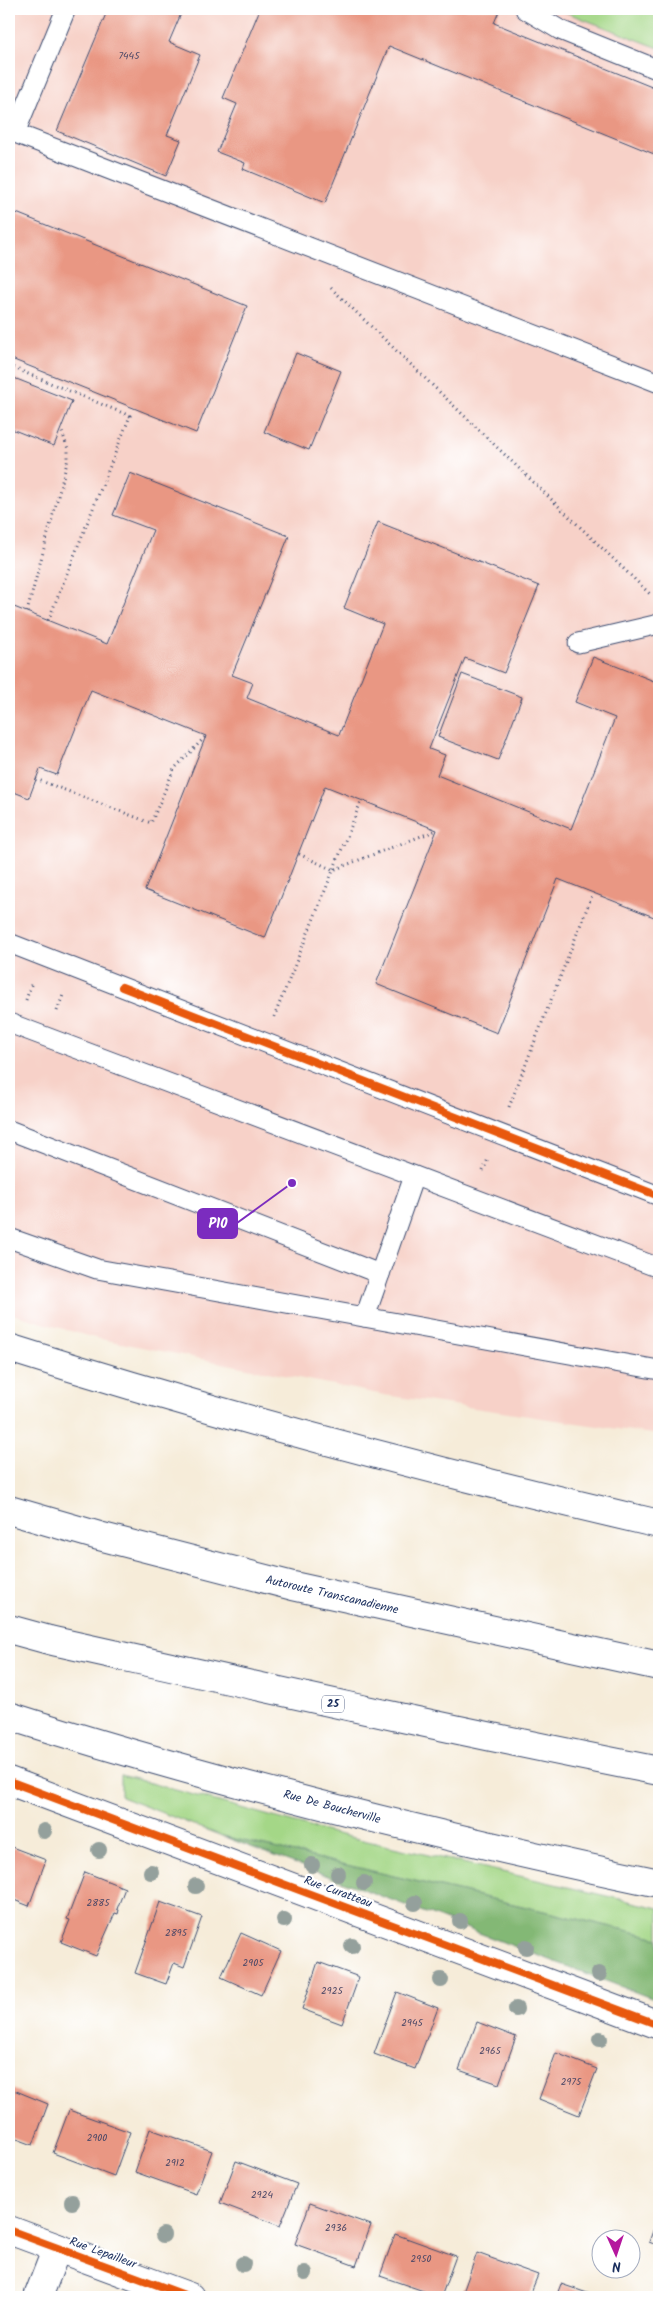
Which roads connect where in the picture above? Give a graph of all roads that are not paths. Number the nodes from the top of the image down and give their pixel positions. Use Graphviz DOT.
graph roads {
  1 [pos="66,9"];
  2 [pos="525,9"];
  3 [pos="659,70"];
  4 [pos="659,383"];
  5 [pos="659,624"];
  6 [pos="578,643"];
  7 [pos="9,943"];
  8 [pos="9,1024"];
  9 [pos="9,1130"];
  10 [pos="414,1176"];
  11 [pos="659,1196"];
  12 [pos="9,1238"];
  13 [pos="659,1268"];
  14 [pos="380,1274"];
  15 [pos="365,1317"];
  16 [pos="9,1348"];
  17 [pos="659,1370"];
  18 [pos="9,1510"];
  19 [pos="659,1524"];
  20 [pos="9,1629"];
  21 [pos="659,1666"];
  22 [pos="9,1716"];
  23 [pos="659,1771"];
  24 [pos="9,1781"];
  25 [pos="659,1883"];
  26 [pos="659,2025"];
  27 [pos="9,2230"];
  28 [pos="57,2248"];
  29 [pos="38,2297"];
  30 [pos="190,2297"];
  1 -- 4 [label="lane"];
  2 -- 3 [label="lane"];
  5 -- 6 [label="lane"];
  7 -- 11 [label="lane"];
  8 -- 10 [label="lane"];
  9 -- 14 [label="lane"];
  10 -- 13 [label="lane"];
  10 -- 14 [label="lane"];
  12 -- 15 [label="lane"];
  14 -- 15 [label="lane"];
  15 -- 17 [label="lane"];
  16 -- 19 [label="main road"];
  18 -- 21 [label="main road, Autoroute Transcanadienne"];
  20 -- 23 [label="main road, 25"];
  22 -- 25 [label="main road, Rue De Boucherville"];
  24 -- 26 [label="main road, Rue Curatteau"];
  27 -- 28 [label="main road, Rue Lepailleur"];
  28 -- 29 [label="main road"];
  28 -- 30 [label="main road, Rue Lepailleur"];
}
